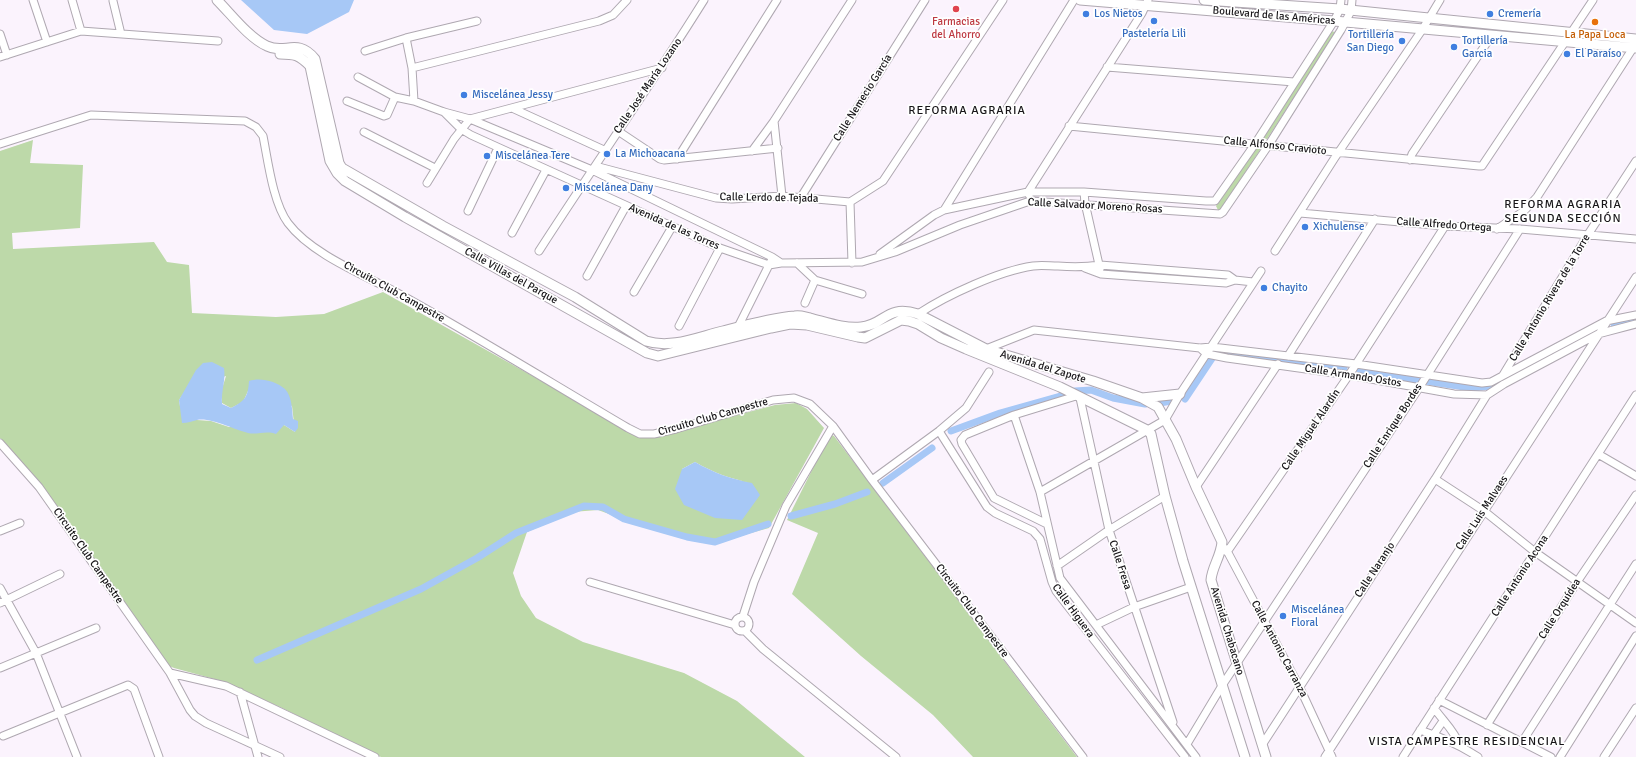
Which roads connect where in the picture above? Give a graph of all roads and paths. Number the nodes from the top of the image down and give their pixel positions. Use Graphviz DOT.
graph roads {
  1 [pos="33,0"];
  2 [pos="72,0"];
  3 [pos="211,0"];
  4 [pos="217,0"];
  5 [pos="627,0"];
  6 [pos="704,0"];
  7 [pos="777,0"];
  8 [pos="852,0"];
  9 [pos="925,0"];
  10 [pos="1003,0"];
  11 [pos="1074,0"];
  12 [pos="1080,0"];
  13 [pos="1204,0"];
  14 [pos="1213,0"];
  15 [pos="1352,0"];
  16 [pos="1440,0"];
  17 [pos="1593,0"];
  18 [pos="113,1"];
  19 [pos="1278,2"];
  20 [pos="1147,3"];
  21 [pos="1341,5"];
  22 [pos="224,10"];
  23 [pos="1351,11"];
  24 [pos="1428,19"];
  25 [pos="477,21"];
  26 [pos="1334,21"];
  27 [pos="1346,22"];
  28 [pos="1422,30"];
  29 [pos="81,31"];
  30 [pos="1570,33"];
  31 [pos="0,34"];
  32 [pos="121,34"];
  33 [pos="1492,35"];
  34 [pos="406,38"];
  35 [pos="1636,39"];
  36 [pos="218,41"];
  37 [pos="47,42"];
  38 [pos="1564,42"];
  39 [pos="1634,48"];
  40 [pos="365,51"];
  41 [pos="4,56"];
  42 [pos="1107,67"];
  43 [pos="412,68"];
  44 [pos="662,68"];
  45 [pos="358,77"];
  46 [pos="1294,82"];
  47 [pos="395,97"];
  48 [pos="347,101"];
  49 [pos="414,101"];
  50 [pos="512,108"];
  51 [pos="444,112"];
  52 [pos="470,119"];
  53 [pos="774,121"];
  54 [pos="1069,126"];
  55 [pos="461,129"];
  56 [pos="618,131"];
  57 [pos="364,132"];
  58 [pos="0,144"];
  59 [pos="1255,144"];
  60 [pos="1268,146"];
  61 [pos="498,148"];
  62 [pos="778,148"];
  63 [pos="604,150"];
  64 [pos="752,150"];
  65 [pos="1339,153"];
  66 [pos="677,159"];
  67 [pos="1410,160"];
  68 [pos="1636,161"];
  69 [pos="435,168"];
  70 [pos="593,168"];
  71 [pos="546,170"];
  72 [pos="427,183"];
  73 [pos="581,186"];
  74 [pos="1028,192"];
  75 [pos="1084,192"];
  76 [pos="782,196"];
  77 [pos="802,196"];
  78 [pos="1030,201"];
  79 [pos="850,202"];
  80 [pos="1206,202"];
  81 [pos="1085,204"];
  82 [pos="626,206"];
  83 [pos="468,210"];
  84 [pos="944,210"];
  85 [pos="1206,213"];
  86 [pos="1300,213"];
  87 [pos="1375,219"];
  88 [pos="1445,226"];
  89 [pos="672,227"];
  90 [pos="1496,229"];
  91 [pos="1520,229"];
  92 [pos="512,233"];
  93 [pos="1587,236"];
  94 [pos="1636,239"];
  95 [pos="720,248"];
  96 [pos="539,251"];
  97 [pos="1275,251"];
  98 [pos="772,257"];
  99 [pos="874,258"];
  100 [pos="781,263"];
  101 [pos="797,263"];
  102 [pos="852,263"];
  103 [pos="769,265"];
  104 [pos="1100,265"];
  105 [pos="1083,267"];
  106 [pos="1261,271"];
  107 [pos="1101,274"];
  108 [pos="587,276"];
  109 [pos="1636,277"];
  110 [pos="815,280"];
  111 [pos="1235,280"];
  112 [pos="1253,282"];
  113 [pos="634,292"];
  114 [pos="862,294"];
  115 [pos="805,302"];
  116 [pos="918,314"];
  117 [pos="1636,314"];
  118 [pos="1606,321"];
  119 [pos="918,324"];
  120 [pos="1636,324"];
  121 [pos="679,326"];
  122 [pos="738,327"];
  123 [pos="1598,334"];
  124 [pos="1571,339"];
  125 [pos="1576,346"];
  126 [pos="1212,347"];
  127 [pos="1200,348"];
  128 [pos="986,349"];
  129 [pos="1207,354"];
  130 [pos="1288,356"];
  131 [pos="1278,364"];
  132 [pos="1356,364"];
  133 [pos="989,372"];
  134 [pos="1427,374"];
  135 [pos="1349,375"];
  136 [pos="1503,375"];
  137 [pos="1419,388"];
  138 [pos="1180,394"];
  139 [pos="1487,395"];
  140 [pos="1636,396"];
  141 [pos="1078,397"];
  142 [pos="1142,398"];
  143 [pos="1014,415"];
  144 [pos="1166,420"];
  145 [pos="833,426"];
  146 [pos="1148,430"];
  147 [pos="939,432"];
  148 [pos="0,443"];
  149 [pos="1598,454"];
  150 [pos="1094,460"];
  151 [pos="1636,476"];
  152 [pos="1436,479"];
  153 [pos="872,480"];
  154 [pos="1196,487"];
  155 [pos="1040,492"];
  156 [pos="1636,495"];
  157 [pos="1165,496"];
  158 [pos="1484,511"];
  159 [pos="20,523"];
  160 [pos="1047,524"];
  161 [pos="1109,530"];
  162 [pos="0,531"];
  163 [pos="1222,542"];
  164 [pos="1228,552"];
  165 [pos="1535,552"];
  166 [pos="1636,564"];
  167 [pos="1057,566"];
  168 [pos="60,574"];
  169 [pos="590,582"];
  170 [pos="1577,582"];
  171 [pos="1191,587"];
  172 [pos="0,588"];
  173 [pos="3,602"];
  174 [pos="1610,605"];
  175 [pos="1134,607"];
  176 [pos="743,616"];
  177 [pos="1265,622"];
  178 [pos="1636,623"];
  179 [pos="735,625"];
  180 [pos="1096,625"];
  181 [pos="96,628"];
  182 [pos="745,631"];
  183 [pos="1636,636"];
  184 [pos="36,653"];
  185 [pos="1236,664"];
  186 [pos="0,668"];
  187 [pos="170,673"];
  188 [pos="1223,684"];
  189 [pos="1299,686"];
  190 [pos="240,692"];
  191 [pos="1439,700"];
  192 [pos="1434,708"];
  193 [pos="1636,708"];
  194 [pos="59,714"];
  195 [pos="1443,721"];
  196 [pos="1487,725"];
  197 [pos="1175,728"];
  198 [pos="1420,730"];
  199 [pos="1434,734"];
  200 [pos="3,736"];
  201 [pos="1522,742"];
  202 [pos="1186,744"];
  203 [pos="256,745"];
  204 [pos="1262,745"];
  205 [pos="1460,746"];
  206 [pos="1331,753"];
  207 [pos="77,757"];
  208 [pos="159,757"];
  209 [pos="258,757"];
  210 [pos="280,757"];
  211 [pos="375,757"];
  212 [pos="896,757"];
  213 [pos="1084,757"];
  214 [pos="1185,757"];
  215 [pos="1196,757"];
  216 [pos="1245,757"];
  217 [pos="1266,757"];
  218 [pos="1325,757"];
  219 [pos="1403,757"];
  220 [pos="1478,757"];
  221 [pos="1551,757"];
  222 [pos="1560,757"];
  223 [pos="1604,757"];
  1 -- 37 [label="street"];
  2 -- 29 [label="street"];
  3 -- 22 [label="main road, Calle Villas del Parque"];
  4 -- 22 [label="main road, Calle Villas del Parque"];
  5 -- 43 [label="street"];
  6 -- 44 [label="street, Calle José María Lozano"];
  7 -- 66 [label="street"];
  8 -- 53 [label="street"];
  9 -- 77 [label="street, Calle Nemecio García"];
  10 -- 79 [label="street"];
  11 -- 84 [label="street"];
  12 -- 20 [label="main road, Boulevard de las Américas"];
  13 -- 14 [label="main road, Boulevard de las Américas"];
  14 -- 19 [label="main road, Boulevard de las Américas"];
  15 -- 23 [label="street, Calle Salvador Moreno Rosas"];
  16 -- 24 [label="street"];
  17 -- 30 [label="street"];
  18 -- 32 [label="street"];
  19 -- 21 [label="main road, Boulevard de las Américas"];
  20 -- 26 [label="main road, Boulevard de las Américas"];
  20 -- 42 [label="street"];
  21 -- 23 [label="main road, Boulevard de las Américas"];
  21 -- 26 [label="street"];
  22 -- 119 [label="main road, Calle Villas del Parque"];
  22 -- 122 [label="main road, Calle Villas del Parque"];
  23 -- 24 [label="main road, Boulevard de las Américas"];
  23 -- 27 [label="street, Calle Salvador Moreno Rosas"];
  24 -- 28 [label="street"];
  24 -- 30 [label="main road, Boulevard de las Américas"];
  25 -- 34 [label="street"];
  26 -- 27 [label="main road, Boulevard de las Américas"];
  26 -- 46 [label="street"];
  27 -- 28 [label="main road, Boulevard de las Américas"];
  27 -- 60 [label="street, Calle Salvador Moreno Rosas"];
  28 -- 33 [label="main road, Boulevard de las Américas"];
  28 -- 65 [label="street"];
  29 -- 32 [label="street"];
  29 -- 37 [label="street"];
  30 -- 35 [label="main road, Boulevard de las Américas"];
  30 -- 38 [label="street"];
  31 -- 41 [label="street"];
  32 -- 36 [label="street"];
  33 -- 38 [label="main road, Boulevard de las Américas"];
  33 -- 67 [label="street"];
  34 -- 40 [label="street"];
  34 -- 43 [label="street"];
  37 -- 41 [label="street"];
  38 -- 39 [label="main road, Boulevard de las Américas"];
  38 -- 67 [label="street, Calle Alfonso Cravioto"];
  39 -- 90 [label="street"];
  42 -- 46 [label="street"];
  42 -- 54 [label="street"];
  43 -- 49 [label="street"];
  44 -- 50 [label="street"];
  44 -- 56 [label="street, Calle José María Lozano"];
  45 -- 47 [label="street, Avenida de las Torres"];
  46 -- 59 [label="street"];
  47 -- 48 [label="street"];
  47 -- 49 [label="street, Avenida de las Torres"];
  49 -- 51 [label="street, Avenida de las Torres"];
  50 -- 52 [label="street"];
  50 -- 63 [label="street"];
  51 -- 52 [label="street, Avenida de las Torres"];
  51 -- 55 [label="street, Avenida de las Torres"];
  52 -- 55 [label="street"];
  52 -- 70 [label="street, Avenida de las Torres"];
  53 -- 62 [label="street"];
  53 -- 64 [label="street"];
  54 -- 59 [label="street, Calle Alfonso Cravioto"];
  54 -- 74 [label="street"];
  55 -- 61 [label="street, Avenida de las Torres"];
  55 -- 69 [label="street"];
  56 -- 63 [label="street, Calle José María Lozano"];
  56 -- 66 [label="street"];
  57 -- 69 [label="street"];
  58 -- 145 [label="street, Circuito Club Campestre"];
  59 -- 60 [label="street, Calle Alfonso Cravioto"];
  59 -- 80 [label="street"];
  60 -- 65 [label="street, Calle Alfonso Cravioto"];
  60 -- 85 [label="street, Calle Salvador Moreno Rosas"];
  61 -- 71 [label="street, Avenida de las Torres"];
  61 -- 83 [label="street"];
  62 -- 64 [label="street"];
  62 -- 76 [label="street"];
  63 -- 70 [label="street, Calle José María Lozano"];
  64 -- 66 [label="street"];
  65 -- 67 [label="street, Calle Alfonso Cravioto"];
  65 -- 86 [label="street"];
  68 -- 93 [label="street, Calle Antonio Rivera de la Torre"];
  69 -- 72 [label="street"];
  70 -- 73 [label="street, Calle José María Lozano"];
  70 -- 76 [label="street, Calle Lerdo de Tejada"];
  70 -- 98 [label="street, Avenida de las Torres"];
  71 -- 73 [label="street, Avenida de las Torres"];
  71 -- 92 [label="street"];
  73 -- 82 [label="street, Avenida de las Torres"];
  73 -- 96 [label="street, Calle José María Lozano"];
  74 -- 75 [label="street, Calle Salvador Moreno Rosas"];
  74 -- 78 [label="street"];
  74 -- 84 [label="street, Calle Salvador Moreno Rosas"];
  75 -- 80 [label="street, Calle Salvador Moreno Rosas"];
  75 -- 81 [label="street"];
  76 -- 77 [label="street, Calle Lerdo de Tejada"];
  77 -- 79 [label="street, Calle Lerdo de Tejada"];
  78 -- 81 [label="street, Calle Salvador Moreno Rosas"];
  78 -- 99 [label="street, Calle Salvador Moreno Rosas"];
  79 -- 102 [label="street"];
  80 -- 85 [label="street"];
  81 -- 85 [label="street, Calle Salvador Moreno Rosas"];
  81 -- 104 [label="street"];
  82 -- 89 [label="street, Avenida de las Torres"];
  82 -- 108 [label="street"];
  84 -- 99 [label="street"];
  86 -- 87 [label="street, Calle Alfredo Ortega"];
  86 -- 97 [label="street"];
  87 -- 88 [label="street, Calle Alfredo Ortega"];
  87 -- 130 [label="street"];
  88 -- 90 [label="street, Calle Alfredo Ortega"];
  88 -- 132 [label="street, Calle Miguel Alardín"];
  89 -- 95 [label="street, Avenida de las Torres"];
  89 -- 113 [label="street"];
  90 -- 91 [label="street, Calle Alfredo Ortega"];
  91 -- 93 [label="street, Calle Alfredo Ortega"];
  91 -- 134 [label="street, Calle Enrique Bordes"];
  93 -- 94 [label="street, Calle Alfredo Ortega"];
  93 -- 136 [label="street, Calle Antonio Rivera de la Torre"];
  95 -- 103 [label="street, Avenida de las Torres"];
  95 -- 121 [label="street"];
  98 -- 100 [label="street, Avenida de las Torres"];
  98 -- 103 [label="street"];
  99 -- 102 [label="street, Avenida de las Torres"];
  100 -- 101 [label="street, Avenida de las Torres"];
  100 -- 103 [label="street, Avenida de las Torres"];
  101 -- 102 [label="street, Avenida de las Torres"];
  101 -- 110 [label="street"];
  103 -- 122 [label="street"];
  104 -- 105 [label="street"];
  104 -- 107 [label="street"];
  104 -- 111 [label="street"];
  105 -- 107 [label="street"];
  105 -- 116 [label="street"];
  106 -- 112 [label="street"];
  107 -- 111 [label="street"];
  109 -- 118 [label="street, Calle Luis Malvaes"];
  110 -- 114 [label="street"];
  110 -- 115 [label="street"];
  111 -- 112 [label="street"];
  112 -- 126 [label="street"];
  116 -- 122 [label="main road, Calle Villas del Parque"];
  116 -- 128 [label="main road, Avenida del Zapote"];
  117 -- 118 [label="street, Calle Armando Ostos"];
  118 -- 123 [label="street, Calle Luis Malvaes"];
  118 -- 124 [label="street, Calle Armando Ostos"];
  119 -- 141 [label="main road, Avenida del Zapote"];
  120 -- 123 [label="street"];
  123 -- 125 [label="street"];
  123 -- 158 [label="street, Calle Luis Malvaes"];
  124 -- 125 [label="street"];
  124 -- 136 [label="street, Calle Armando Ostos"];
  125 -- 139 [label="street"];
  126 -- 127 [label="street, Calle Armando Ostos"];
  126 -- 129 [label="street"];
  126 -- 130 [label="street, Calle Armando Ostos"];
  127 -- 128 [label="street, Calle Armando Ostos"];
  127 -- 129 [label="street"];
  128 -- 142 [label="main road, Avenida del Zapote"];
  129 -- 131 [label="street, Calle Armando Ostos"];
  129 -- 138 [label="street"];
  130 -- 132 [label="street, Calle Armando Ostos"];
  131 -- 135 [label="street, Calle Armando Ostos"];
  131 -- 154 [label="street"];
  132 -- 134 [label="street, Calle Armando Ostos"];
  132 -- 135 [label="street, Calle Miguel Alardín"];
  133 -- 147 [label="street"];
  134 -- 136 [label="street, Calle Armando Ostos"];
  134 -- 137 [label="street, Calle Enrique Bordes"];
  135 -- 137 [label="street, Calle Armando Ostos"];
  135 -- 164 [label="street, Calle Miguel Alardín"];
  137 -- 139 [label="street, Calle Armando Ostos"];
  137 -- 177 [label="street, Calle Enrique Bordes"];
  138 -- 142 [label="main road"];
  138 -- 144 [label="street"];
  139 -- 152 [label="street, Calle Naranjo"];
  140 -- 149 [label="street, Calle Antonio Acona"];
  141 -- 143 [label="street"];
  141 -- 146 [label="main road, Avenida del Zapote"];
  141 -- 150 [label="street, Calle Fresa"];
  142 -- 144 [label="main road, Avenida del Zapote"];
  143 -- 155 [label="street, Calle Higuera"];
  143 -- 160 [label="street"];
  144 -- 146 [label="street"];
  144 -- 154 [label="main road"];
  145 -- 153 [label="street, Circuito Club Campestre"];
  145 -- 176 [label="street"];
  146 -- 150 [label="street"];
  146 -- 157 [label="main road, Avenida Chabacano"];
  147 -- 153 [label="street"];
  147 -- 214 [label="street, Calle Higuera"];
  148 -- 187 [label="street, Circuito Club Campestre"];
  149 -- 151 [label="street"];
  149 -- 165 [label="street, Calle Antonio Acona"];
  150 -- 155 [label="street"];
  150 -- 161 [label="street, Calle Fresa"];
  152 -- 158 [label="street"];
  152 -- 189 [label="street, Calle Naranjo"];
  153 -- 213 [label="street, Circuito Club Campestre"];
  154 -- 163 [label="main road"];
  155 -- 160 [label="street, Calle Higuera"];
  156 -- 170 [label="street, Calle Orquídea"];
  157 -- 161 [label="street"];
  157 -- 171 [label="main road, Avenida Chabacano"];
  158 -- 165 [label="street"];
  158 -- 206 [label="street, Calle Luis Malvaes"];
  159 -- 162 [label="street"];
  160 -- 167 [label="street, Calle Higuera"];
  161 -- 167 [label="street"];
  161 -- 175 [label="street, Calle Fresa"];
  163 -- 164 [label="street, Calle Antonio Carranza"];
  163 -- 185 [label="main road, Avenida Chabacano"];
  164 -- 177 [label="street, Calle Antonio Carranza"];
  165 -- 170 [label="street"];
  165 -- 191 [label="street, Calle Antonio Acona"];
  166 -- 174 [label="street"];
  167 -- 180 [label="street, Calle Higuera"];
  168 -- 173 [label="street"];
  169 -- 179 [label="street"];
  170 -- 174 [label="street"];
  170 -- 196 [label="street, Calle Orquídea"];
  171 -- 175 [label="street"];
  171 -- 188 [label="main road, Avenida Chabacano"];
  172 -- 173 [label="street"];
  173 -- 184 [label="street"];
  174 -- 178 [label="street"];
  174 -- 201 [label="street"];
  175 -- 180 [label="street"];
  175 -- 197 [label="street, Calle Fresa"];
  176 -- 179 [label="street"];
  176 -- 182 [label="street"];
  177 -- 185 [label="street, Calle Enrique Bordes"];
  177 -- 189 [label="street, Calle Antonio Carranza"];
  179 -- 182 [label="street"];
  180 -- 197 [label="street, Calle Higuera"];
  181 -- 184 [label="street"];
  182 -- 212 [label="street"];
  183 -- 222 [label="street"];
  184 -- 186 [label="street"];
  184 -- 194 [label="street"];
  185 -- 188 [label="street, Calle Enrique Bordes"];
  185 -- 204 [label="main road, Avenida Chabacano"];
  187 -- 190 [label="street"];
  187 -- 203 [label="street, Circuito Club Campestre"];
  188 -- 202 [label="street, Calle Enrique Bordes"];
  188 -- 216 [label="main road, Avenida Chabacano"];
  189 -- 204 [label="street, Calle Naranjo"];
  189 -- 206 [label="street, Calle Antonio Carranza"];
  190 -- 203 [label="street"];
  190 -- 211 [label="street"];
  191 -- 192 [label="street, Calle Antonio Acona"];
  191 -- 196 [label="street"];
  192 -- 195 [label="street"];
  192 -- 198 [label="street, Calle Antonio Acona"];
  193 -- 223 [label="street"];
  194 -- 200 [label="street"];
  194 -- 207 [label="street"];
  194 -- 208 [label="street"];
  195 -- 199 [label="street"];
  195 -- 205 [label="street"];
  196 -- 201 [label="street"];
  197 -- 202 [label="street, Calle Higuera"];
  198 -- 199 [label="street"];
  198 -- 219 [label="street, Calle Antonio Acona"];
  199 -- 205 [label="street"];
  201 -- 221 [label="street"];
  202 -- 215 [label="street, Calle Higuera"];
  203 -- 209 [label="street"];
  203 -- 210 [label="street, Circuito Club Campestre"];
  204 -- 217 [label="main road, Avenida Chabacano"];
  205 -- 220 [label="street"];
  206 -- 218 [label="street, Calle Luis Malvaes"];
}
